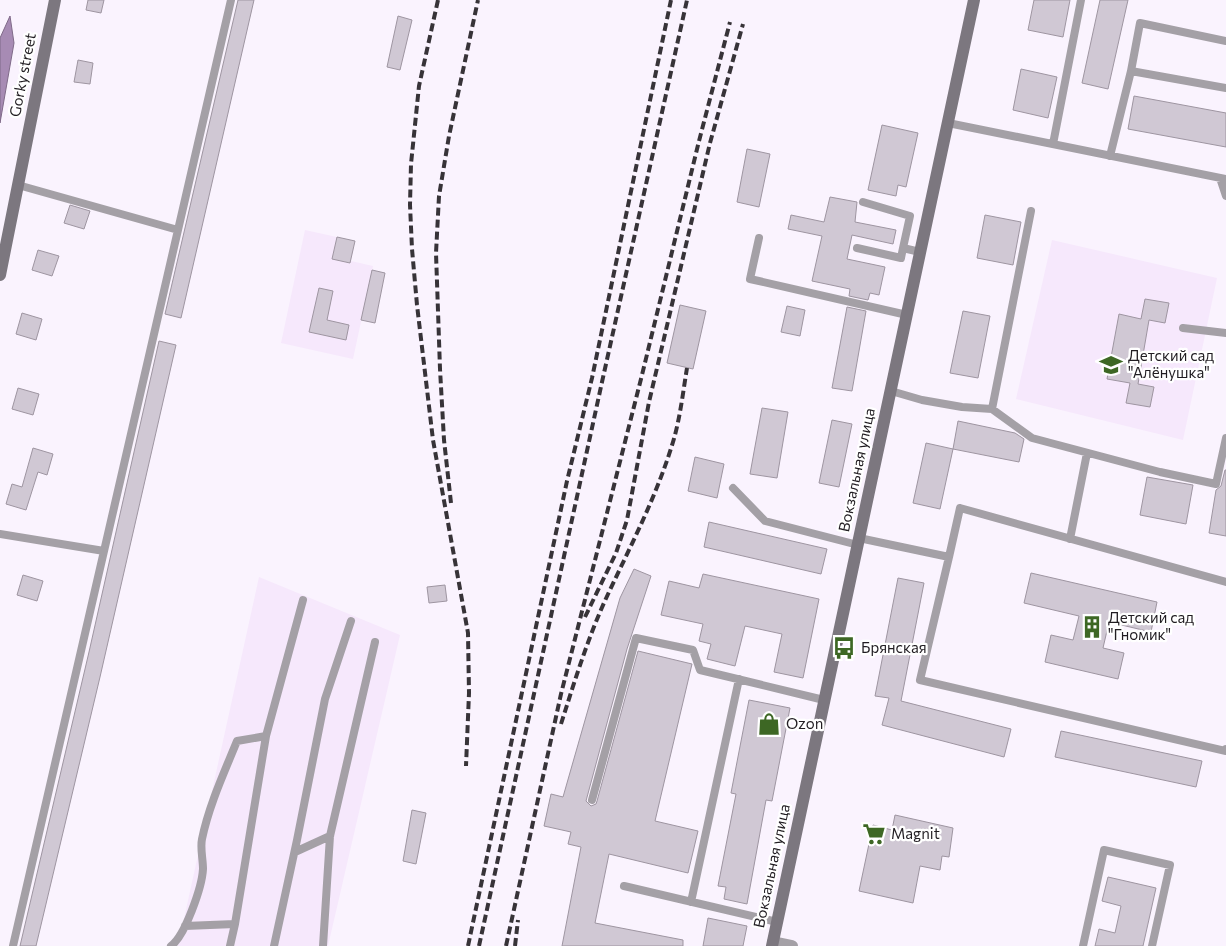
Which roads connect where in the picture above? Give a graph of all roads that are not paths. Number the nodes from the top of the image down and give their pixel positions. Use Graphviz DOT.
graph roads {
  1 [pos="55,0"];
  2 [pos="231,0"];
  3 [pos="974,0"];
  4 [pos="1081,0"];
  5 [pos="1226,42"];
  6 [pos="1131,71"];
  7 [pos="1226,88"];
  8 [pos="948,123"];
  9 [pos="1054,144"];
  10 [pos="1110,156"];
  11 [pos="1223,178"];
  12 [pos="18,185"];
  13 [pos="1226,196"];
  14 [pos="863,202"];
  15 [pos="1031,211"];
  16 [pos="178,230"];
  17 [pos="759,238"];
  18 [pos="857,248"];
  19 [pos="903,248"];
  20 [pos="920,252"];
  21 [pos="0,275"];
  22 [pos="907,315"];
  23 [pos="1183,328"];
  24 [pos="1226,333"];
  25 [pos="890,391"];
  26 [pos="992,409"];
  27 [pos="1226,438"];
  28 [pos="1087,453"];
  29 [pos="733,488"];
  30 [pos="0,534"];
  31 [pos="1070,539"];
  32 [pos="858,542"];
  33 [pos="104,551"];
  34 [pos="950,557"];
  35 [pos="1226,582"];
  36 [pos="303,600"];
  37 [pos="351,621"];
  38 [pos="375,642"];
  39 [pos="739,679"];
  40 [pos="824,700"];
  41 [pos="266,736"];
  42 [pos="1226,751"];
  43 [pos="592,800"];
  44 [pos="330,836"];
  45 [pos="295,852"];
  46 [pos="624,886"];
  47 [pos="692,902"];
  48 [pos="777,922"];
  49 [pos="235,924"];
  50 [pos="185,926"];
  51 [pos="772,944"];
  52 [pos="13,946"];
  53 [pos="171,946"];
  54 [pos="230,946"];
  55 [pos="274,946"];
  56 [pos="324,946"];
  57 [pos="792,946"];
  58 [pos="1083,946"];
  59 [pos="1152,946"];
  1 -- 12 [label="main road, Gorky street"];
  2 -- 16 [label="lane"];
  3 -- 8 [label="main road, Вокзальная улица"];
  4 -- 9 [label="lane"];
  5 -- 6 [label="lane"];
  6 -- 7 [label="lane"];
  6 -- 10 [label="lane"];
  8 -- 9 [label="lane"];
  8 -- 20 [label="main road, Вокзальная улица"];
  9 -- 10 [label="lane"];
  10 -- 11 [label="lane"];
  11 -- 13 [label="lane"];
  12 -- 16 [label="lane"];
  12 -- 21 [label="main road, Gorky street"];
  14 -- 19 [label="lane"];
  15 -- 26 [label="lane"];
  16 -- 33 [label="lane"];
  17 -- 22 [label="lane"];
  18 -- 19 [label="lane"];
  19 -- 20 [label="lane"];
  20 -- 22 [label="main road, Вокзальная улица"];
  22 -- 25 [label="main road, Вокзальная улица"];
  23 -- 24 [label="lane"];
  25 -- 26 [label="lane"];
  25 -- 32 [label="main road, Вокзальная улица"];
  26 -- 28 [label="lane"];
  27 -- 28 [label="lane"];
  28 -- 31 [label="lane"];
  29 -- 32 [label="lane"];
  30 -- 33 [label="lane"];
  31 -- 34 [label="lane"];
  31 -- 35 [label="lane"];
  32 -- 34 [label="lane"];
  32 -- 40 [label="main road, Вокзальная улица"];
  33 -- 52 [label="lane"];
  34 -- 42 [label="lane"];
  36 -- 41 [label="lane"];
  37 -- 45 [label="lane"];
  38 -- 44 [label="lane"];
  39 -- 40 [label="lane"];
  39 -- 43 [label="lane"];
  39 -- 47 [label="lane"];
  40 -- 48 [label="main road, Вокзальная улица"];
  41 -- 49 [label="lane"];
  41 -- 50 [label="lane"];
  44 -- 45 [label="lane"];
  44 -- 56 [label="lane"];
  45 -- 55 [label="lane"];
  46 -- 47 [label="lane"];
  47 -- 48 [label="lane"];
  48 -- 51 [label="main road, Вокзальная улица"];
  49 -- 50 [label="lane"];
  49 -- 54 [label="lane"];
  50 -- 53 [label="lane"];
  51 -- 57 [label="street"];
  58 -- 59 [label="lane"];
}
